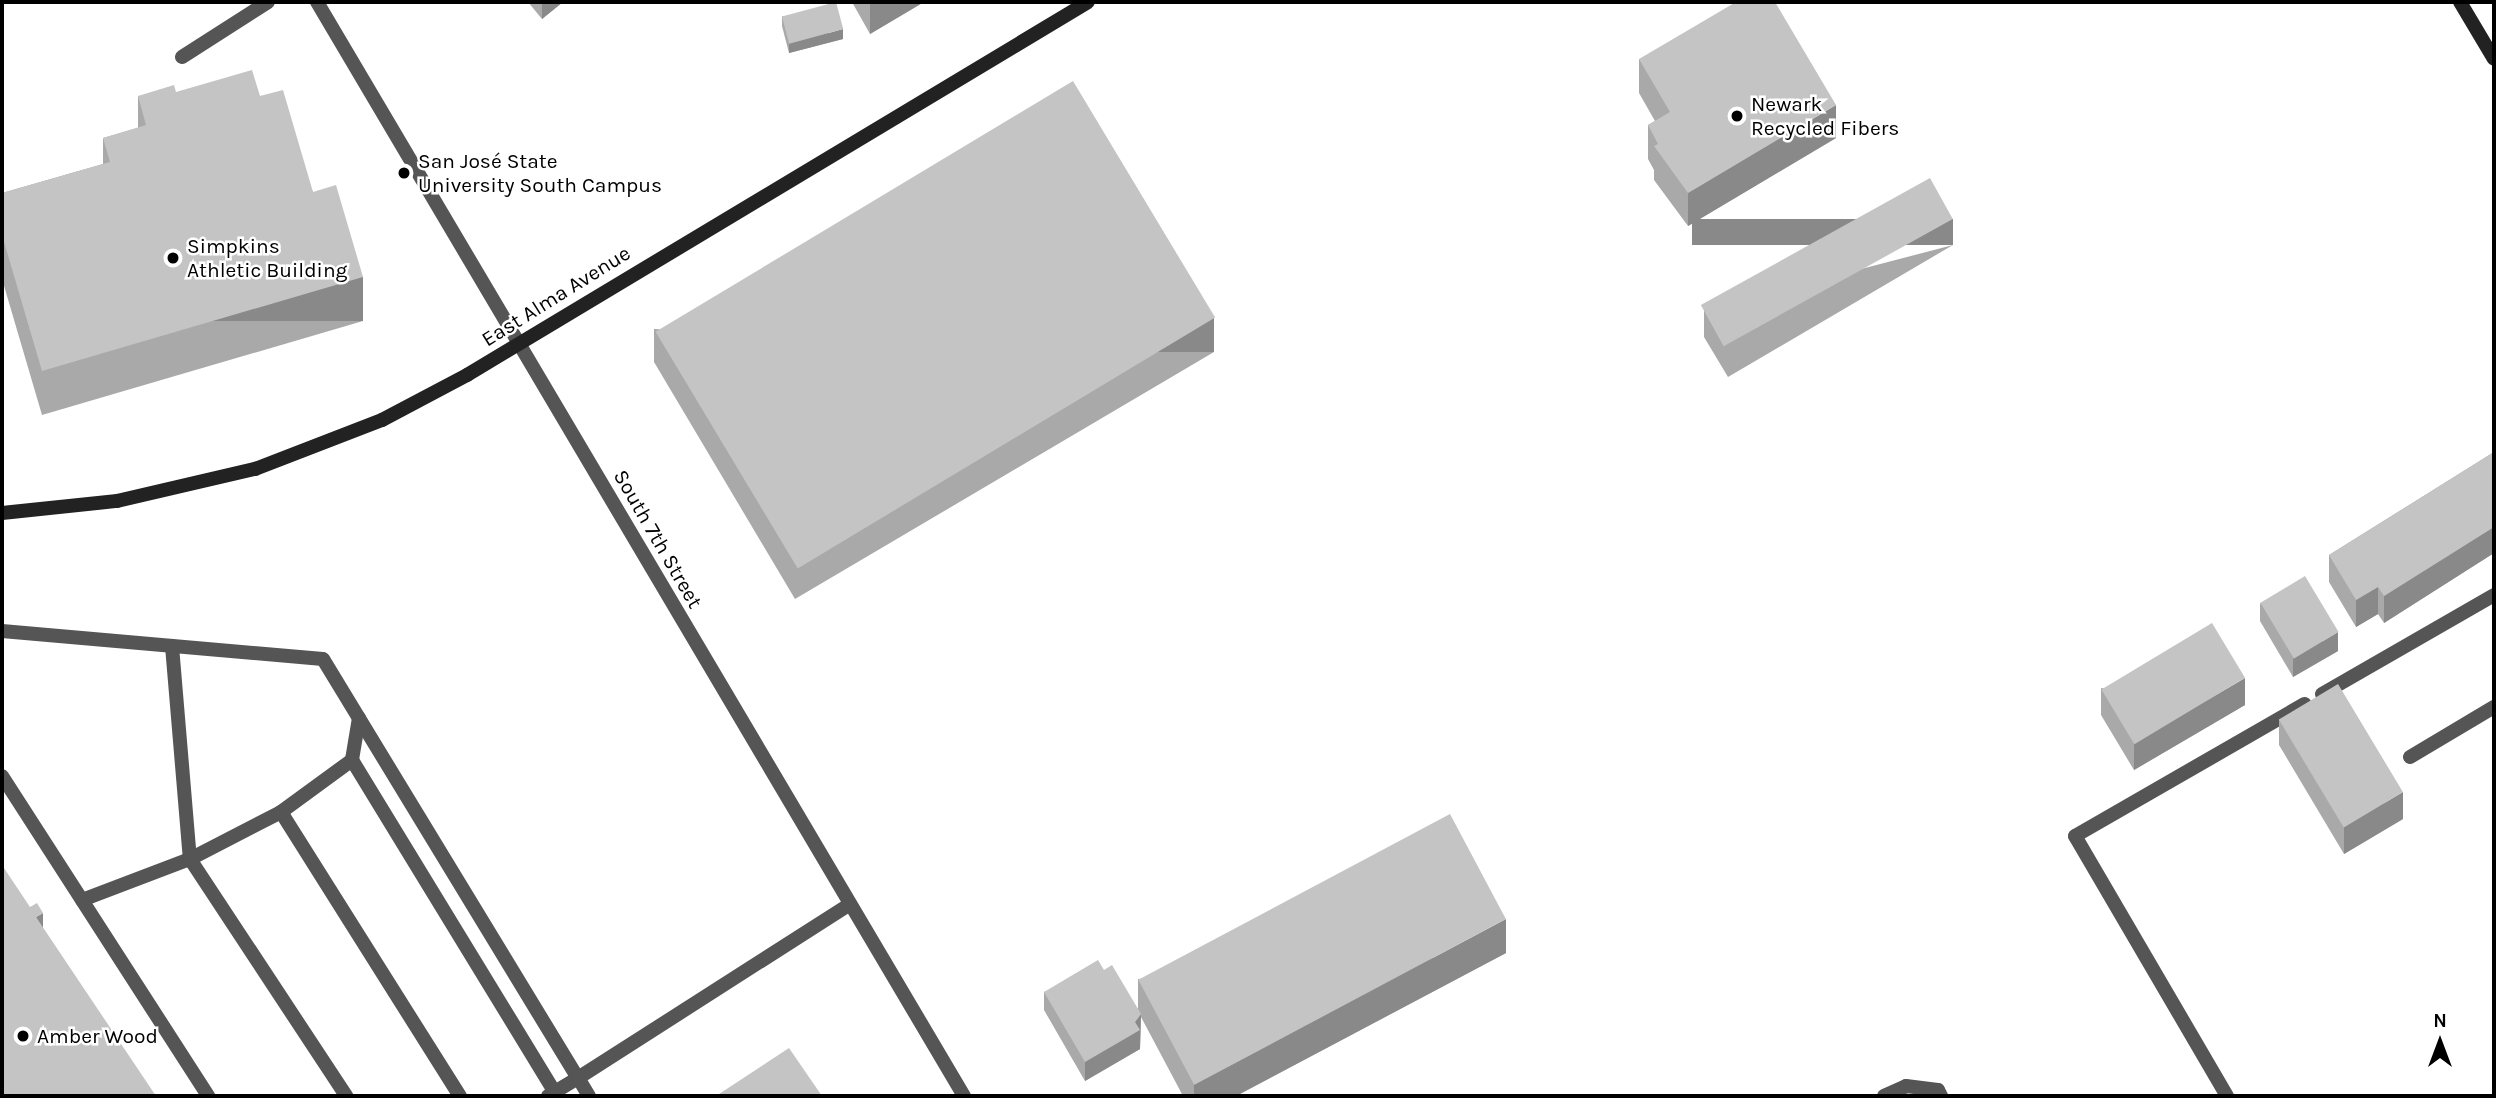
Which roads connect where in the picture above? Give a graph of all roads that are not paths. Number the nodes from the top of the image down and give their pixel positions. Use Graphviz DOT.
graph roads {
  1 [pos="268,2"];
  2 [pos="317,2"];
  3 [pos="1088,2"];
  4 [pos="2460,2"];
  5 [pos="182,57"];
  6 [pos="2494,59"];
  7 [pos="520,344"];
  8 [pos="2,513"];
  9 [pos="2494,595"];
  10 [pos="2,631"];
  11 [pos="172,646"];
  12 [pos="2494,707"];
  13 [pos="359,718"];
  14 [pos="2410,757"];
  15 [pos="352,760"];
  16 [pos="2,776"];
  17 [pos="281,812"];
  18 [pos="190,859"];
  19 [pos="82,900"];
  20 [pos="848,905"];
  21 [pos="578,1078"];
  22 [pos="552,1094"];
  23 [pos="208,1096"];
  24 [pos="346,1096"];
  25 [pos="460,1096"];
  26 [pos="589,1096"];
  27 [pos="964,1096"];
  28 [pos="1884,1096"];
  29 [pos="1941,1096"];
  30 [pos="2227,1096"];
  1 -- 5 [label="street"];
  2 -- 7 [label="street, South 7th Street"];
  3 -- 7 [label="main road, East Alma Avenue"];
  4 -- 6 [label="main road"];
  7 -- 8 [label="main road, East Alma Avenue"];
  7 -- 20 [label="street, South 7th Street"];
  9 -- 30 [label="street"];
  10 -- 11 [label="street"];
  11 -- 13 [label="street"];
  11 -- 18 [label="street"];
  12 -- 14 [label="street"];
  13 -- 15 [label="street"];
  13 -- 21 [label="street"];
  15 -- 17 [label="street"];
  15 -- 22 [label="street"];
  16 -- 19 [label="street"];
  17 -- 18 [label="street"];
  17 -- 25 [label="street"];
  18 -- 19 [label="street"];
  18 -- 24 [label="street"];
  19 -- 23 [label="street"];
  20 -- 21 [label="street"];
  20 -- 27 [label="street, South 7th Street"];
  21 -- 22 [label="street"];
  21 -- 26 [label="street"];
  28 -- 29 [label="street"];
}
